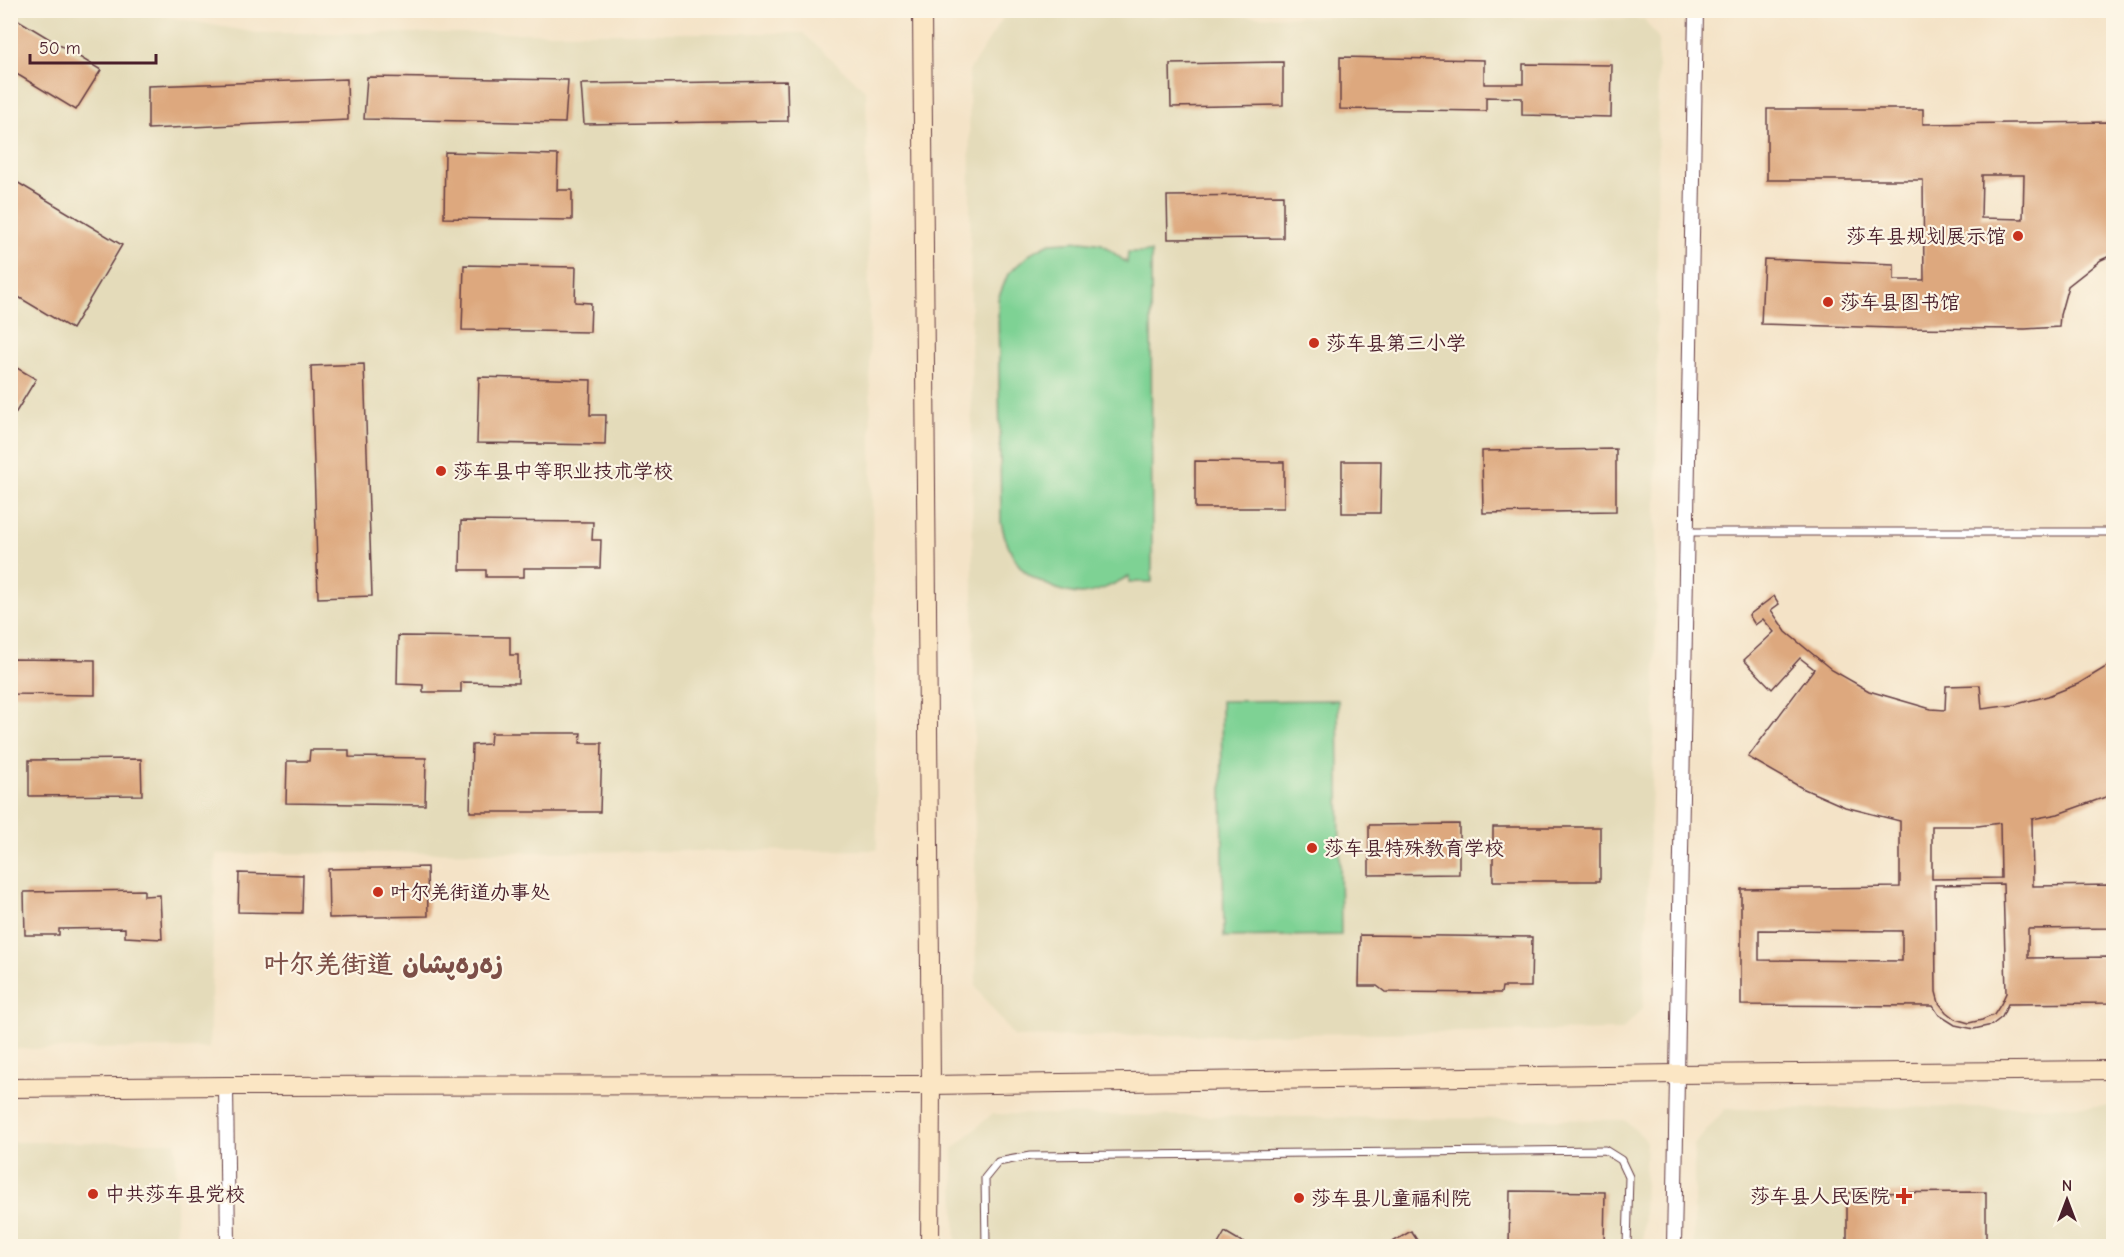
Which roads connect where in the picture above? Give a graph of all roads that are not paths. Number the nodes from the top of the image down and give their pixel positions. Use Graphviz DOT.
graph roads {
  1 [pos="922,10"];
  2 [pos="1696,10"];
  3 [pos="1687,532"];
  4 [pos="2114,532"];
  5 [pos="2114,1070"];
  6 [pos="1677,1074"];
  7 [pos="931,1085"];
  8 [pos="226,1086"];
  9 [pos="10,1088"];
  10 [pos="228,1246"];
  11 [pos="930,1246"];
  12 [pos="986,1246"];
  13 [pos="1627,1246"];
  14 [pos="1674,1246"];
  1 -- 7 [label="street"];
  2 -- 3 [label="street"];
  3 -- 4 [label="lane"];
  3 -- 6 [label="street"];
  5 -- 6 [label="street"];
  6 -- 7 [label="street"];
  6 -- 14 [label="street"];
  7 -- 8 [label="street"];
  7 -- 11 [label="street"];
  8 -- 9 [label="street"];
  8 -- 10 [label="street"];
  12 -- 13 [label="lane"];
}
